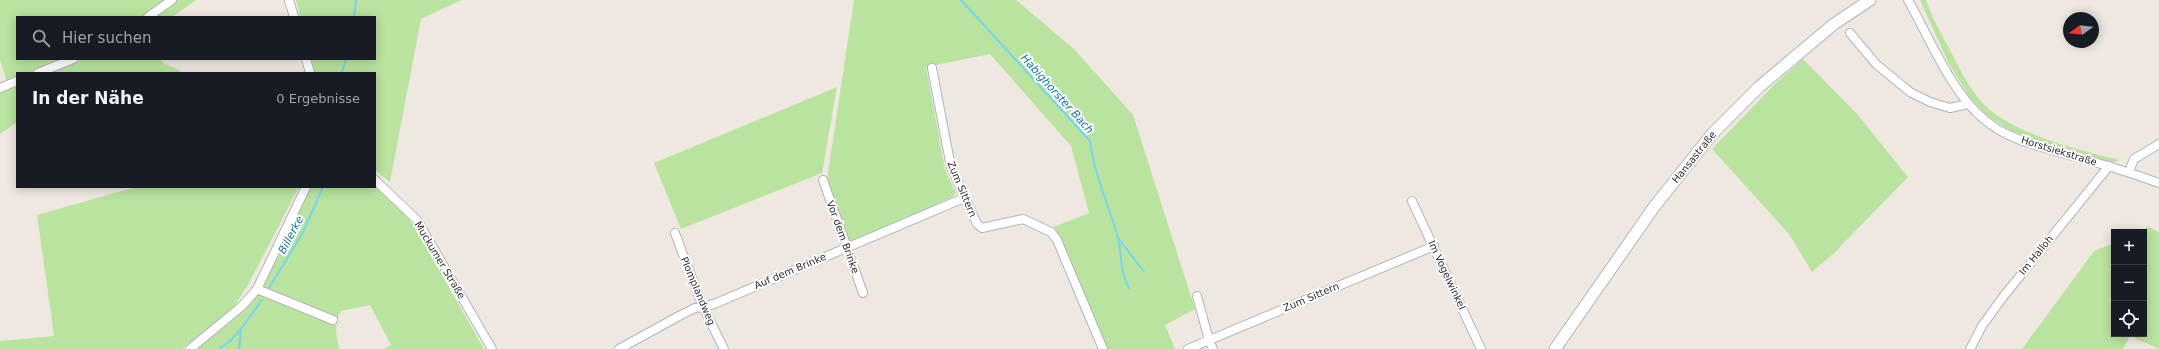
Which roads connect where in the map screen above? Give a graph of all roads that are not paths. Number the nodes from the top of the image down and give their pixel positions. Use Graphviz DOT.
graph roads {
  1 [pos="172,0"];
  2 [pos="289,0"];
  3 [pos="1870,0"];
  4 [pos="1908,0"];
  5 [pos="149,16"];
  6 [pos="294,16"];
  7 [pos="1850,33"];
  8 [pos="70,60"];
  9 [pos="306,60"];
  10 [pos="932,68"];
  11 [pos="40,72"];
  12 [pos="310,72"];
  13 [pos="16,82"];
  14 [pos="0,88"];
  15 [pos="1968,104"];
  16 [pos="2159,144"];
  17 [pos="2109,166"];
  18 [pos="2130,172"];
  19 [pos="822,180"];
  20 [pos="376,181"];
  21 [pos="2159,183"];
  22 [pos="306,188"];
  23 [pos="964,198"];
  24 [pos="1412,201"];
  25 [pos="675,233"];
  26 [pos="1434,246"];
  27 [pos="846,248"];
  28 [pos="257,289"];
  29 [pos="863,293"];
  30 [pos="1197,296"];
  31 [pos="703,307"];
  32 [pos="333,320"];
  33 [pos="1209,340"];
  34 [pos="190,349"];
  35 [pos="492,349"];
  36 [pos="618,349"];
  37 [pos="724,349"];
  38 [pos="1103,349"];
  39 [pos="1188,349"];
  40 [pos="1213,349"];
  41 [pos="1481,349"];
  42 [pos="1555,349"];
  43 [pos="1970,349"];
  1 -- 5 [label="street"];
  2 -- 6 [label="street"];
  3 -- 42 [label="main road, Hansastraße"];
  4 -- 15 [label="street, Horstsiekstraße"];
  7 -- 15 [label="street"];
  8 -- 11 [label="street"];
  9 -- 12 [label="street"];
  10 -- 23 [label="street, Zum Sittern"];
  13 -- 14 [label="street"];
  15 -- 17 [label="street, Horstsiekstraße"];
  16 -- 18 [label="street"];
  17 -- 18 [label="street, Horstsiekstraße"];
  17 -- 43 [label="street, Im Halloh"];
  18 -- 21 [label="street, Horstsiekstraße"];
  19 -- 27 [label="street, Vor dem Brinke"];
  20 -- 35 [label="street, Muckumer Straße"];
  22 -- 28 [label="street"];
  23 -- 27 [label="street, Auf dem Brinke"];
  23 -- 38 [label="street, Zum Sittern"];
  24 -- 26 [label="street, Im Vogelwinkel"];
  25 -- 31 [label="street, Plomplandweg"];
  26 -- 33 [label="street, Zum Sittern"];
  26 -- 41 [label="street, Im Vogelwinkel"];
  27 -- 29 [label="street, Vor dem Brinke"];
  27 -- 31 [label="street, Auf dem Brinke"];
  28 -- 32 [label="street"];
  28 -- 34 [label="street"];
  30 -- 33 [label="street"];
  31 -- 36 [label="street, Auf dem Brinke"];
  31 -- 37 [label="street, Plomplandweg"];
  33 -- 39 [label="street, Zum Sittern"];
  33 -- 40 [label="street"];
}
